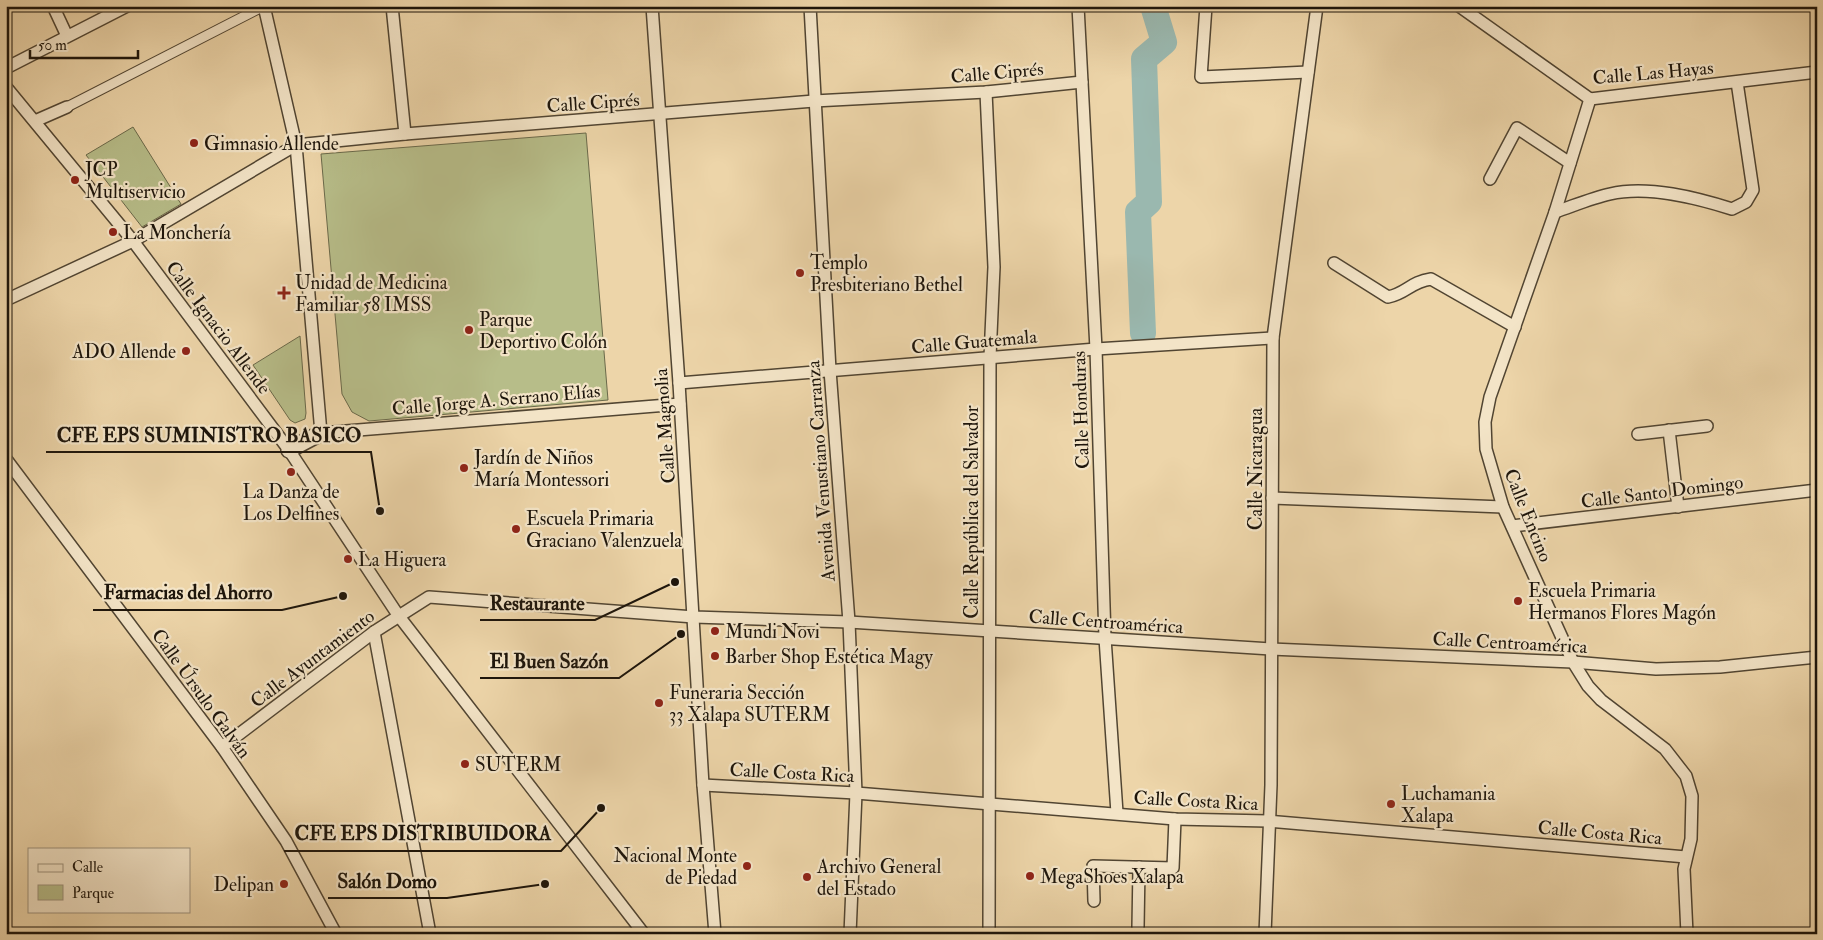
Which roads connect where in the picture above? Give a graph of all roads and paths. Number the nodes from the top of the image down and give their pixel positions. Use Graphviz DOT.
graph roads {
  1 [pos="53,6"];
  2 [pos="127,6"];
  3 [pos="264,6"];
  4 [pos="392,6"];
  5 [pos="652,6"];
  6 [pos="810,6"];
  7 [pos="1078,6"];
  8 [pos="1206,6"];
  9 [pos="1317,6"];
  10 [pos="1459,6"];
  11 [pos="67,36"];
  12 [pos="6,68"];
  13 [pos="1308,72"];
  14 [pos="1817,72"];
  15 [pos="1082,82"];
  16 [pos="1738,82"];
  17 [pos="6,87"];
  18 [pos="986,92"];
  19 [pos="1590,99"];
  20 [pos="814,102"];
  21 [pos="66,106"];
  22 [pos="660,115"];
  23 [pos="34,121"];
  24 [pos="405,134"];
  25 [pos="296,145"];
  26 [pos="1570,163"];
  27 [pos="1490,179"];
  28 [pos="1555,212"];
  29 [pos="133,240"];
  30 [pos="1334,263"];
  31 [pos="6,300"];
  32 [pos="1515,327"];
  33 [pos="1273,338"];
  34 [pos="1096,348"];
  35 [pos="990,357"];
  36 [pos="830,370"];
  37 [pos="679,383"];
  38 [pos="680,404"];
  39 [pos="1707,426"];
  40 [pos="1669,430"];
  41 [pos="321,433"];
  42 [pos="1638,434"];
  43 [pos="289,450"];
  44 [pos="6,459"];
  45 [pos="1817,490"];
  46 [pos="1272,498"];
  47 [pos="1678,506"];
  48 [pos="1503,507"];
  49 [pos="1512,526"];
  50 [pos="398,615"];
  51 [pos="694,616"];
  52 [pos="848,622"];
  53 [pos="988,631"];
  54 [pos="374,632"];
  55 [pos="1105,638"];
  56 [pos="1271,649"];
  57 [pos="1817,657"];
  58 [pos="1574,662"];
  59 [pos="222,747"];
  60 [pos="703,785"];
  61 [pos="856,793"];
  62 [pos="987,803"];
  63 [pos="1117,813"];
  64 [pos="1175,819"];
  65 [pos="1268,821"];
  66 [pos="1686,857"];
  67 [pos="1139,867"];
  68 [pos="1094,901"];
  69 [pos="1138,927"];
  70 [pos="336,934"];
  71 [pos="430,934"];
  72 [pos="644,934"];
  73 [pos="715,934"];
  74 [pos="850,934"];
  75 [pos="989,934"];
  76 [pos="1265,934"];
  77 [pos="1687,934"];
  1 -- 11 [label="street"];
  2 -- 11 [label="street"];
  3 -- 21 [label="street"];
  3 -- 25 [label="street"];
  4 -- 24 [label="street"];
  5 -- 22 [label="street, Calle Magnolia"];
  6 -- 20 [label="street, Avenida Venustiano Carranza"];
  7 -- 15 [label="street, Calle Honduras"];
  8 -- 13 [label="street"];
  9 -- 13 [label="street, Calle Nicaragua"];
  10 -- 19 [label="street, Calle Las Hayas"];
  11 -- 12 [label="street"];
  13 -- 33 [label="street, Calle Nicaragua"];
  14 -- 16 [label="street, Calle Las Hayas"];
  15 -- 18 [label="street, Calle Ciprés"];
  15 -- 34 [label="street, Calle Honduras"];
  16 -- 19 [label="street, Calle Las Hayas"];
  16 -- 28 [label="street"];
  17 -- 23 [label="street, Calle Ignacio Allende"];
  18 -- 20 [label="street, Calle Ciprés"];
  18 -- 35 [label="street, Calle República del Salvador"];
  19 -- 26 [label="street, Calle Encino"];
  20 -- 22 [label="street, Calle Ciprés"];
  20 -- 36 [label="street, Avenida Venustiano Carranza"];
  21 -- 23 [label="street"];
  22 -- 24 [label="street, Calle Ciprés"];
  22 -- 37 [label="street, Calle Magnolia"];
  23 -- 29 [label="street, Calle Ignacio Allende"];
  24 -- 25 [label="street, Calle Ciprés"];
  25 -- 29 [label="street, Calle Ciprés"];
  25 -- 41 [label="street"];
  26 -- 27 [label="street"];
  26 -- 28 [label="street, Calle Encino"];
  28 -- 32 [label="street, Calle Encino"];
  29 -- 31 [label="street, Calle Ciprés"];
  29 -- 43 [label="street, Calle Ignacio Allende"];
  30 -- 32 [label="street"];
  32 -- 48 [label="street, Calle Encino"];
  33 -- 34 [label="street, Calle Guatemala"];
  33 -- 46 [label="street, Calle Nicaragua"];
  34 -- 35 [label="street, Calle Guatemala"];
  34 -- 55 [label="street, Calle Honduras"];
  35 -- 36 [label="street, Calle Guatemala"];
  35 -- 53 [label="street, Calle República del Salvador"];
  36 -- 37 [label="street, Calle Guatemala"];
  36 -- 52 [label="street, Avenida Venustiano Carranza"];
  37 -- 38 [label="street, Calle Magnolia"];
  38 -- 41 [label="street, Calle Jorge A. Serrano Elías"];
  38 -- 51 [label="street, Calle Magnolia"];
  39 -- 40 [label="street"];
  40 -- 42 [label="street"];
  40 -- 47 [label="street"];
  41 -- 43 [label="street, Calle Jorge A. Serrano Elías"];
  43 -- 50 [label="street, Calle Ignacio Allende"];
  44 -- 59 [label="street, Calle Úrsulo Galván"];
  45 -- 47 [label="street, Calle Santo Domingo"];
  46 -- 48 [label="street"];
  46 -- 56 [label="street, Calle Nicaragua"];
  47 -- 49 [label="street, Calle Santo Domingo"];
  48 -- 49 [label="street, Calle Encino"];
  49 -- 58 [label="street, Calle Encino"];
  50 -- 51 [label="street, Calle Centroamérica"];
  50 -- 54 [label="street, Calle Ayuntamiento"];
  50 -- 72 [label="street, Calle Ignacio Allende"];
  51 -- 52 [label="street, Calle Centroamérica"];
  51 -- 60 [label="street, Calle Magnolia"];
  52 -- 53 [label="street, Calle Centroamérica"];
  52 -- 61 [label="street, Avenida Venustiano Carranza"];
  53 -- 55 [label="street, Calle Centroamérica"];
  53 -- 62 [label="street, Calle República del Salvador"];
  54 -- 59 [label="street, Calle Ayuntamiento"];
  54 -- 71 [label="street"];
  55 -- 56 [label="street, Calle Centroamérica"];
  55 -- 63 [label="street, Calle Honduras"];
  56 -- 58 [label="street, Calle Centroamérica"];
  56 -- 65 [label="street, Calle Nicaragua"];
  57 -- 58 [label="street, Calle Centroamérica"];
  58 -- 66 [label="street, Calle Encino"];
  59 -- 70 [label="street, Calle Úrsulo Galván"];
  60 -- 61 [label="street, Calle Costa Rica"];
  60 -- 73 [label="street, Calle Magnolia"];
  61 -- 62 [label="street, Calle Costa Rica"];
  61 -- 74 [label="street, Avenida Venustiano Carranza"];
  62 -- 63 [label="street, Calle Costa Rica"];
  62 -- 75 [label="street, Calle República del Salvador"];
  63 -- 64 [label="street, Calle Costa Rica"];
  64 -- 65 [label="street, Calle Costa Rica"];
  64 -- 67 [label="street"];
  65 -- 66 [label="street, Calle Costa Rica"];
  65 -- 76 [label="street, Calle Nicaragua"];
  66 -- 77 [label="street, Calle Encino"];
  67 -- 68 [label="street"];
  67 -- 69 [label="street"];
}
